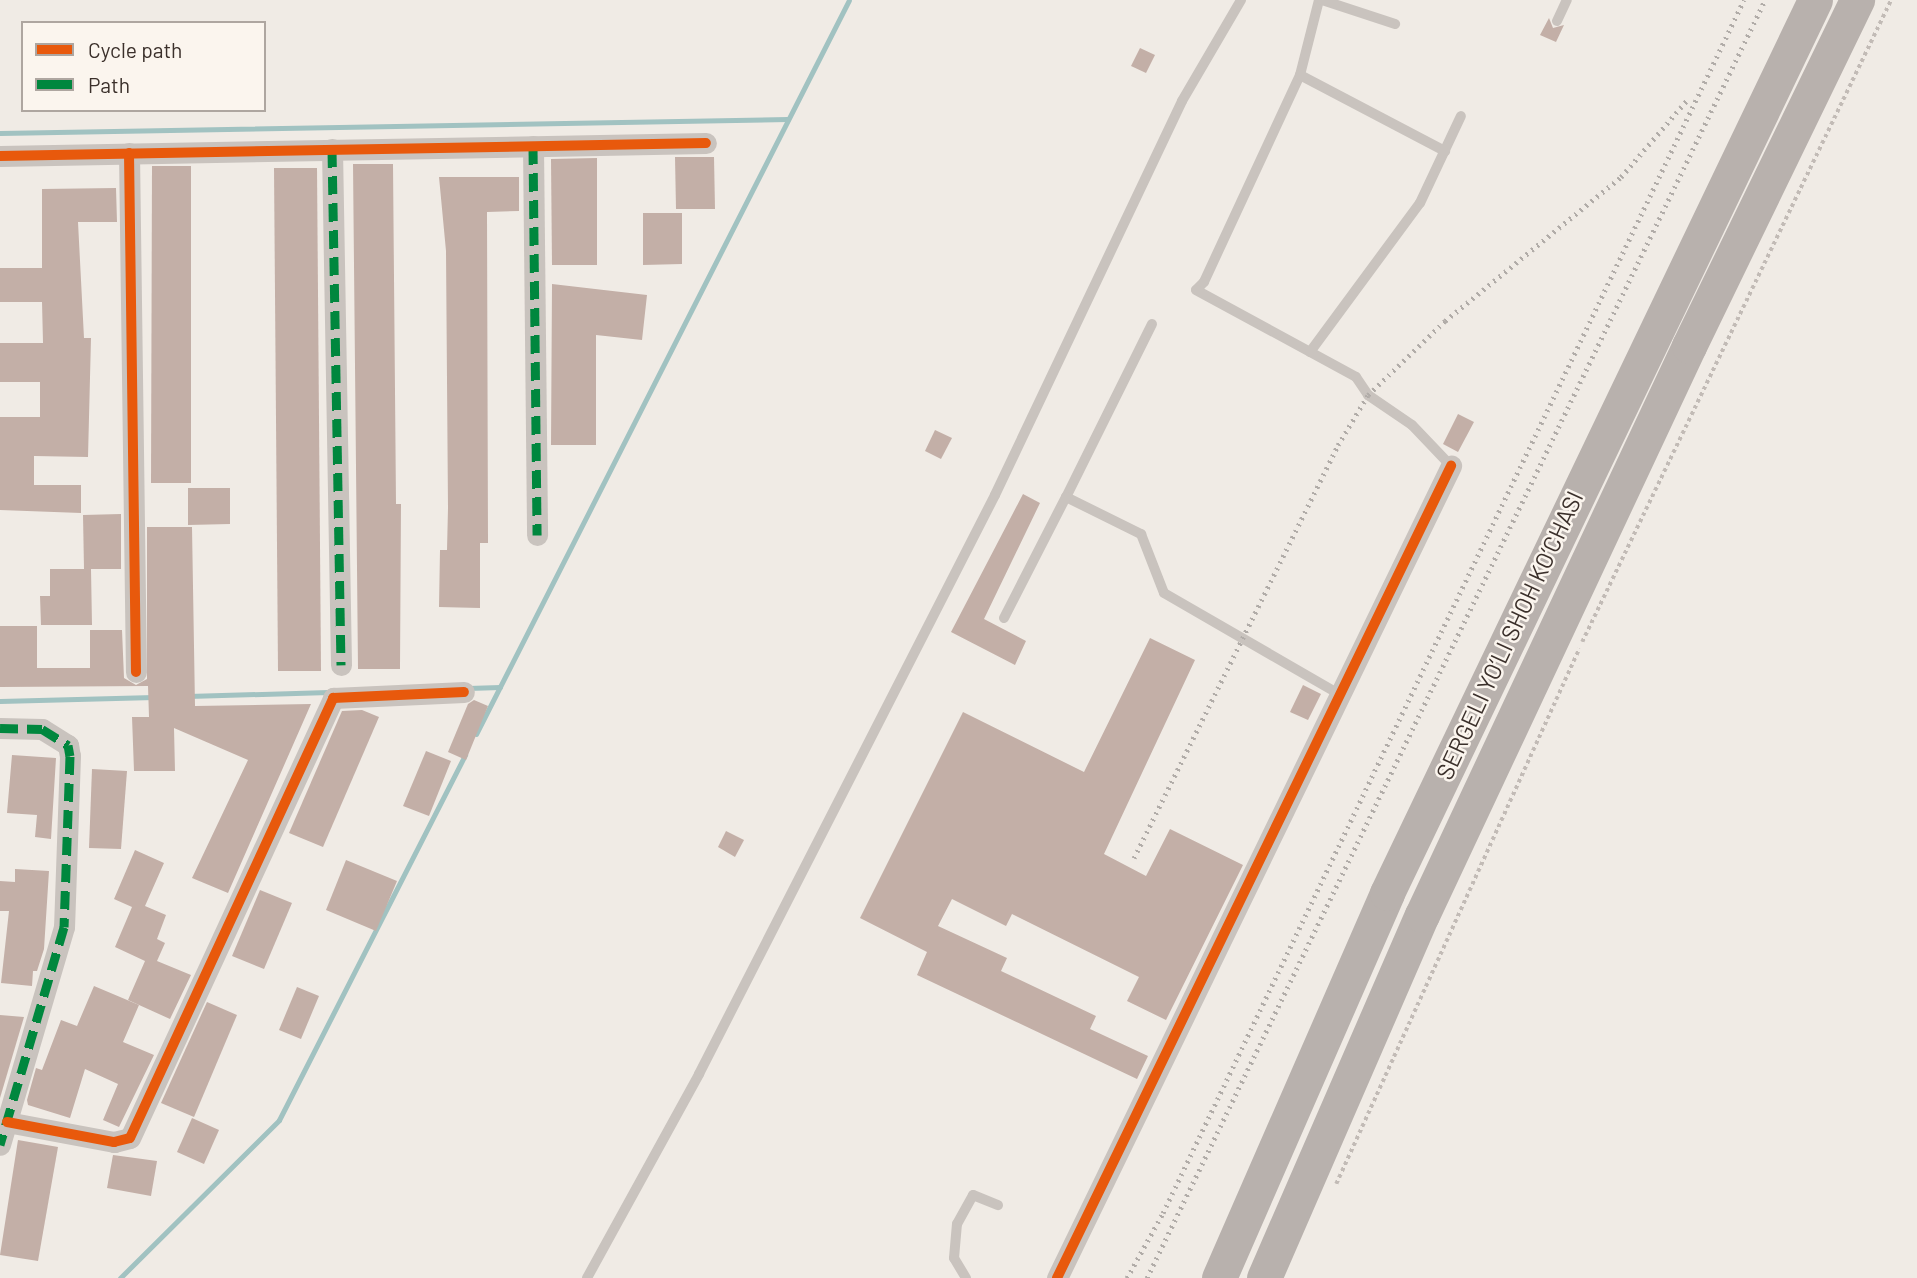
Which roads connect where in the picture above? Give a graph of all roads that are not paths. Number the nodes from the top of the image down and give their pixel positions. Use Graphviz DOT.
graph roads {
  1 [pos="1241,0"];
  2 [pos="1321,0"];
  3 [pos="1567,0"];
  4 [pos="1815,0"];
  5 [pos="1857,0"];
  6 [pos="1557,21"];
  7 [pos="1395,24"];
  8 [pos="1300,75"];
  9 [pos="1461,116"];
  10 [pos="706,143"];
  11 [pos="533,146"];
  12 [pos="332,149"];
  13 [pos="1445,151"];
  14 [pos="129,153"];
  15 [pos="0,156"];
  16 [pos="1152,324"];
  17 [pos="1310,352"];
  18 [pos="1451,466"];
  19 [pos="1066,496"];
  20 [pos="537,535"];
  21 [pos="1004,618"];
  22 [pos="341,665"];
  23 [pos="136,672"];
  24 [pos="464,692"];
  25 [pos="1339,694"];
  26 [pos="0,728"];
  27 [pos="7,1122"];
  28 [pos="0,1145"];
  29 [pos="998,1205"];
  30 [pos="587,1278"];
  31 [pos="966,1278"];
  32 [pos="1057,1278"];
  33 [pos="1219,1278"];
  34 [pos="1264,1278"];
  1 -- 30 [label="lane"];
  2 -- 7 [label="lane"];
  2 -- 8 [label="lane"];
  3 -- 6 [label="lane"];
  4 -- 33 [label="main road, SERGELI YO‘LI SHOH KO‘CHASI"];
  5 -- 34 [label="main road, SERGELI YO‘LI SHOH KO‘CHASI"];
  8 -- 13 [label="lane"];
  8 -- 17 [label="lane"];
  9 -- 13 [label="lane"];
  10 -- 11 [label="street"];
  11 -- 12 [label="street"];
  11 -- 20 [label="street"];
  12 -- 14 [label="street"];
  12 -- 22 [label="street"];
  13 -- 17 [label="lane"];
  14 -- 15 [label="street"];
  14 -- 23 [label="street"];
  16 -- 19 [label="lane"];
  17 -- 18 [label="lane"];
  18 -- 25 [label="street"];
  19 -- 21 [label="lane"];
  19 -- 25 [label="lane"];
  24 -- 27 [label="street"];
  25 -- 32 [label="street"];
  26 -- 27 [label="street"];
  27 -- 28 [label="street"];
  29 -- 31 [label="lane"];
}
